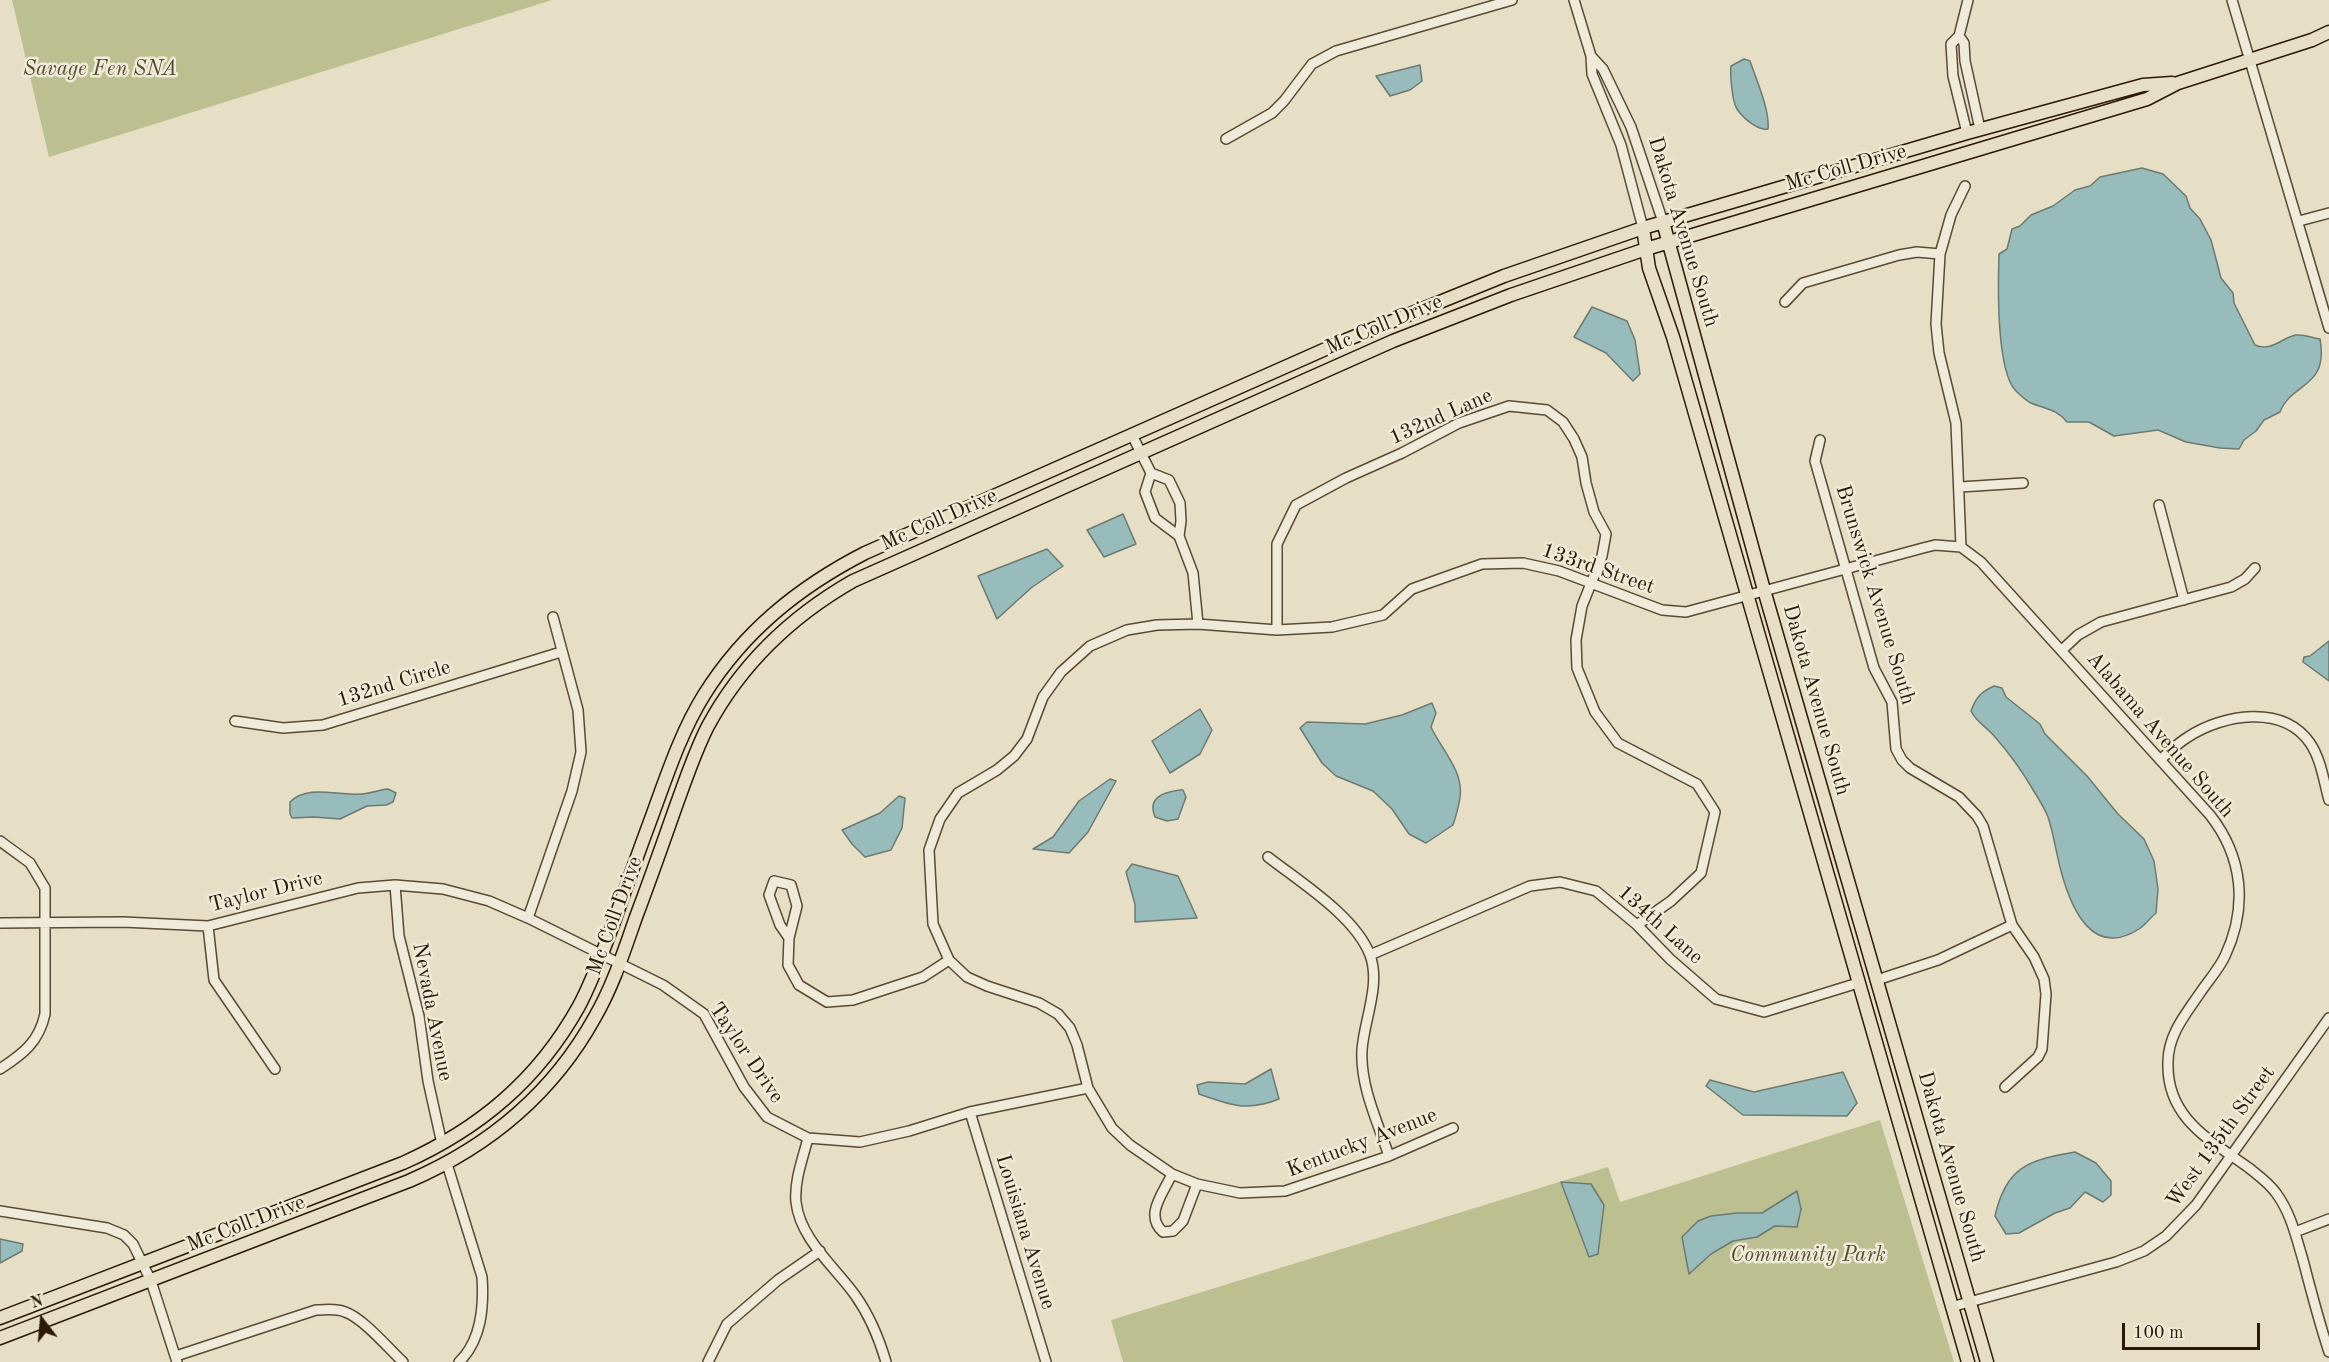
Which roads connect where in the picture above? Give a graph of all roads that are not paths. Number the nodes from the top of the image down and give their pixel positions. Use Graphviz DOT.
graph roads {
  1 [pos="1512,0"];
  2 [pos="1574,0"];
  3 [pos="1968,0"];
  4 [pos="2232,0"];
  5 [pos="2329,32"];
  6 [pos="1959,36"];
  7 [pos="1591,56"];
  8 [pos="2250,60"];
  9 [pos="2178,83"];
  10 [pos="1980,129"];
  11 [pos="1967,133"];
  12 [pos="1226,139"];
  13 [pos="1965,186"];
  14 [pos="2329,213"];
  15 [pos="2298,221"];
  16 [pos="1663,222"];
  17 [pos="1643,228"];
  18 [pos="1668,242"];
  19 [pos="1646,249"];
  20 [pos="1940,254"];
  21 [pos="1785,302"];
  22 [pos="2329,328"];
  23 [pos="1132,435"];
  24 [pos="1820,440"];
  25 [pos="1141,453"];
  26 [pos="1151,473"];
  27 [pos="2023,483"];
  28 [pos="1960,487"];
  29 [pos="2159,505"];
  30 [pos="1179,536"];
  31 [pos="1961,548"];
  32 [pos="1845,568"];
  33 [pos="2255,568"];
  34 [pos="1592,583"];
  35 [pos="1764,590"];
  36 [pos="1747,594"];
  37 [pos="2184,600"];
  38 [pos="553,617"];
  39 [pos="1198,624"];
  40 [pos="1277,630"];
  41 [pos="2062,650"];
  42 [pos="561,652"];
  43 [pos="234,721"];
  44 [pos="2160,760"];
  45 [pos="2329,800"];
  46 [pos="0,841"];
  47 [pos="1268,857"];
  48 [pos="395,885"];
  49 [pos="528,918"];
  50 [pos="46,922"];
  51 [pos="0,923"];
  52 [pos="1637,925"];
  53 [pos="2012,925"];
  54 [pos="208,926"];
  55 [pos="789,938"];
  56 [pos="602,955"];
  57 [pos="1370,955"];
  58 [pos="949,960"];
  59 [pos="620,963"];
  60 [pos="1877,980"];
  61 [pos="1858,983"];
  62 [pos="2329,1018"];
  63 [pos="0,1069"];
  64 [pos="275,1069"];
  65 [pos="2005,1087"];
  66 [pos="1088,1088"];
  67 [pos="970,1112"];
  68 [pos="1453,1128"];
  69 [pos="808,1138"];
  70 [pos="442,1144"];
  71 [pos="2231,1155"];
  72 [pos="1389,1156"];
  73 [pos="447,1164"];
  74 [pos="1172,1174"];
  75 [pos="1197,1184"];
  76 [pos="0,1211"];
  77 [pos="2329,1219"];
  78 [pos="2295,1232"];
  79 [pos="820,1251"];
  80 [pos="143,1263"];
  81 [pos="151,1281"];
  82 [pos="1970,1300"];
  83 [pos="1951,1307"];
  84 [pos="0,1318"];
  85 [pos="0,1338"];
  86 [pos="2327,1339"];
  87 [pos="2329,1352"];
  88 [pos="177,1359"];
  89 [pos="403,1362"];
  90 [pos="459,1362"];
  91 [pos="708,1362"];
  92 [pos="886,1362"];
  93 [pos="1046,1362"];
  94 [pos="1968,1362"];
  95 [pos="1987,1362"];
  1 -- 12 [label="street"];
  2 -- 7 [label="street, Dakota Avenue South"];
  3 -- 6 [label="street"];
  4 -- 8 [label="street"];
  5 -- 8 [label="main road, Mc Coll Drive"];
  6 -- 10 [label="street"];
  6 -- 11 [label="street"];
  7 -- 16 [label="street, Dakota Avenue South"];
  7 -- 17 [label="street, Dakota Avenue South"];
  8 -- 9 [label="main road, Mc Coll Drive"];
  8 -- 15 [label="street"];
  9 -- 10 [label="main road, Mc Coll Drive"];
  9 -- 18 [label="main road, Mc Coll Drive"];
  10 -- 11 [label="main road, Mc Coll Drive"];
  11 -- 16 [label="main road, Mc Coll Drive"];
  13 -- 20 [label="street"];
  14 -- 15 [label="street"];
  15 -- 22 [label="street"];
  16 -- 17 [label="main road, Mc Coll Drive"];
  16 -- 18 [label="main road, Dakota Avenue South"];
  17 -- 19 [label="main road, Dakota Avenue South"];
  17 -- 23 [label="main road, Mc Coll Drive"];
  18 -- 19 [label="main road, Mc Coll Drive"];
  18 -- 35 [label="main road, Dakota Avenue South"];
  19 -- 25 [label="main road, Mc Coll Drive"];
  19 -- 36 [label="main road, Dakota Avenue South"];
  20 -- 21 [label="street"];
  20 -- 28 [label="street"];
  23 -- 25 [label="street"];
  23 -- 56 [label="main road, Mc Coll Drive"];
  24 -- 32 [label="street, Brunswick Avenue South"];
  25 -- 26 [label="street"];
  25 -- 59 [label="main road, Mc Coll Drive"];
  26 -- 30 [label="street"];
  26 -- 30 [label="street"];
  27 -- 28 [label="street"];
  28 -- 31 [label="street"];
  29 -- 37 [label="street"];
  30 -- 39 [label="street"];
  31 -- 32 [label="street, 133rd Street"];
  31 -- 41 [label="street, Alabama Avenue South"];
  32 -- 35 [label="street, 133rd Street"];
  32 -- 53 [label="street, Brunswick Avenue South"];
  33 -- 37 [label="street"];
  34 -- 36 [label="street, 133rd Street"];
  34 -- 40 [label="street, 133rd Street"];
  34 -- 40 [label="street, 132nd Lane"];
  34 -- 52 [label="street, 132nd Lane"];
  35 -- 36 [label="street, 133rd Street"];
  35 -- 60 [label="main road, Dakota Avenue South"];
  36 -- 61 [label="main road, Dakota Avenue South"];
  37 -- 41 [label="street"];
  38 -- 42 [label="street"];
  39 -- 40 [label="street, 133rd Street"];
  39 -- 58 [label="street, Kentucky Avenue"];
  41 -- 44 [label="street, Alabama Avenue South"];
  42 -- 43 [label="street, 132nd Circle"];
  42 -- 49 [label="street"];
  44 -- 45 [label="street"];
  44 -- 71 [label="street, Alabama Avenue South"];
  46 -- 50 [label="street"];
  47 -- 57 [label="street"];
  48 -- 49 [label="street, Taylor Drive"];
  48 -- 54 [label="street, Taylor Drive"];
  48 -- 70 [label="street, Nevada Avenue"];
  49 -- 56 [label="street, Taylor Drive"];
  50 -- 51 [label="street, Taylor Drive"];
  50 -- 54 [label="street, Taylor Drive"];
  50 -- 63 [label="street"];
  52 -- 57 [label="street, 134th Lane"];
  52 -- 61 [label="street, 134th Lane"];
  53 -- 60 [label="street"];
  53 -- 65 [label="street, Brunswick Avenue South"];
  54 -- 64 [label="street"];
  55 -- 55 [label="street"];
  55 -- 58 [label="street"];
  56 -- 59 [label="street, Taylor Drive"];
  56 -- 70 [label="main road, Mc Coll Drive"];
  57 -- 72 [label="street"];
  58 -- 66 [label="street, Kentucky Avenue"];
  59 -- 69 [label="street, Taylor Drive"];
  59 -- 73 [label="main road, Mc Coll Drive"];
  60 -- 82 [label="main road, Dakota Avenue South"];
  61 -- 83 [label="main road, Dakota Avenue South"];
  62 -- 71 [label="street, West 135th Street"];
  66 -- 67 [label="street, Taylor Drive"];
  66 -- 74 [label="street, Kentucky Avenue"];
  67 -- 69 [label="street, Taylor Drive"];
  67 -- 93 [label="street, Louisiana Avenue"];
  68 -- 72 [label="street, Kentucky Avenue"];
  69 -- 79 [label="street"];
  70 -- 80 [label="main road, Mc Coll Drive"];
  71 -- 78 [label="street, Alabama Avenue South"];
  71 -- 82 [label="street, West 135th Street"];
  72 -- 75 [label="street, Kentucky Avenue"];
  73 -- 81 [label="main road, Mc Coll Drive"];
  73 -- 90 [label="street"];
  74 -- 75 [label="street, Kentucky Avenue"];
  74 -- 75 [label="street"];
  76 -- 80 [label="street"];
  77 -- 78 [label="street"];
  78 -- 86 [label="street, Alabama Avenue South"];
  79 -- 91 [label="street"];
  79 -- 92 [label="street"];
  80 -- 81 [label="street"];
  80 -- 84 [label="main road, Mc Coll Drive"];
  81 -- 85 [label="main road, Mc Coll Drive"];
  81 -- 88 [label="street"];
  82 -- 83 [label="street, West 135th Street"];
  82 -- 95 [label="main road, Dakota Avenue South"];
  83 -- 94 [label="main road, Dakota Avenue South"];
  86 -- 87 [label="street, Alabama Avenue South"];
  88 -- 89 [label="street"];
}
